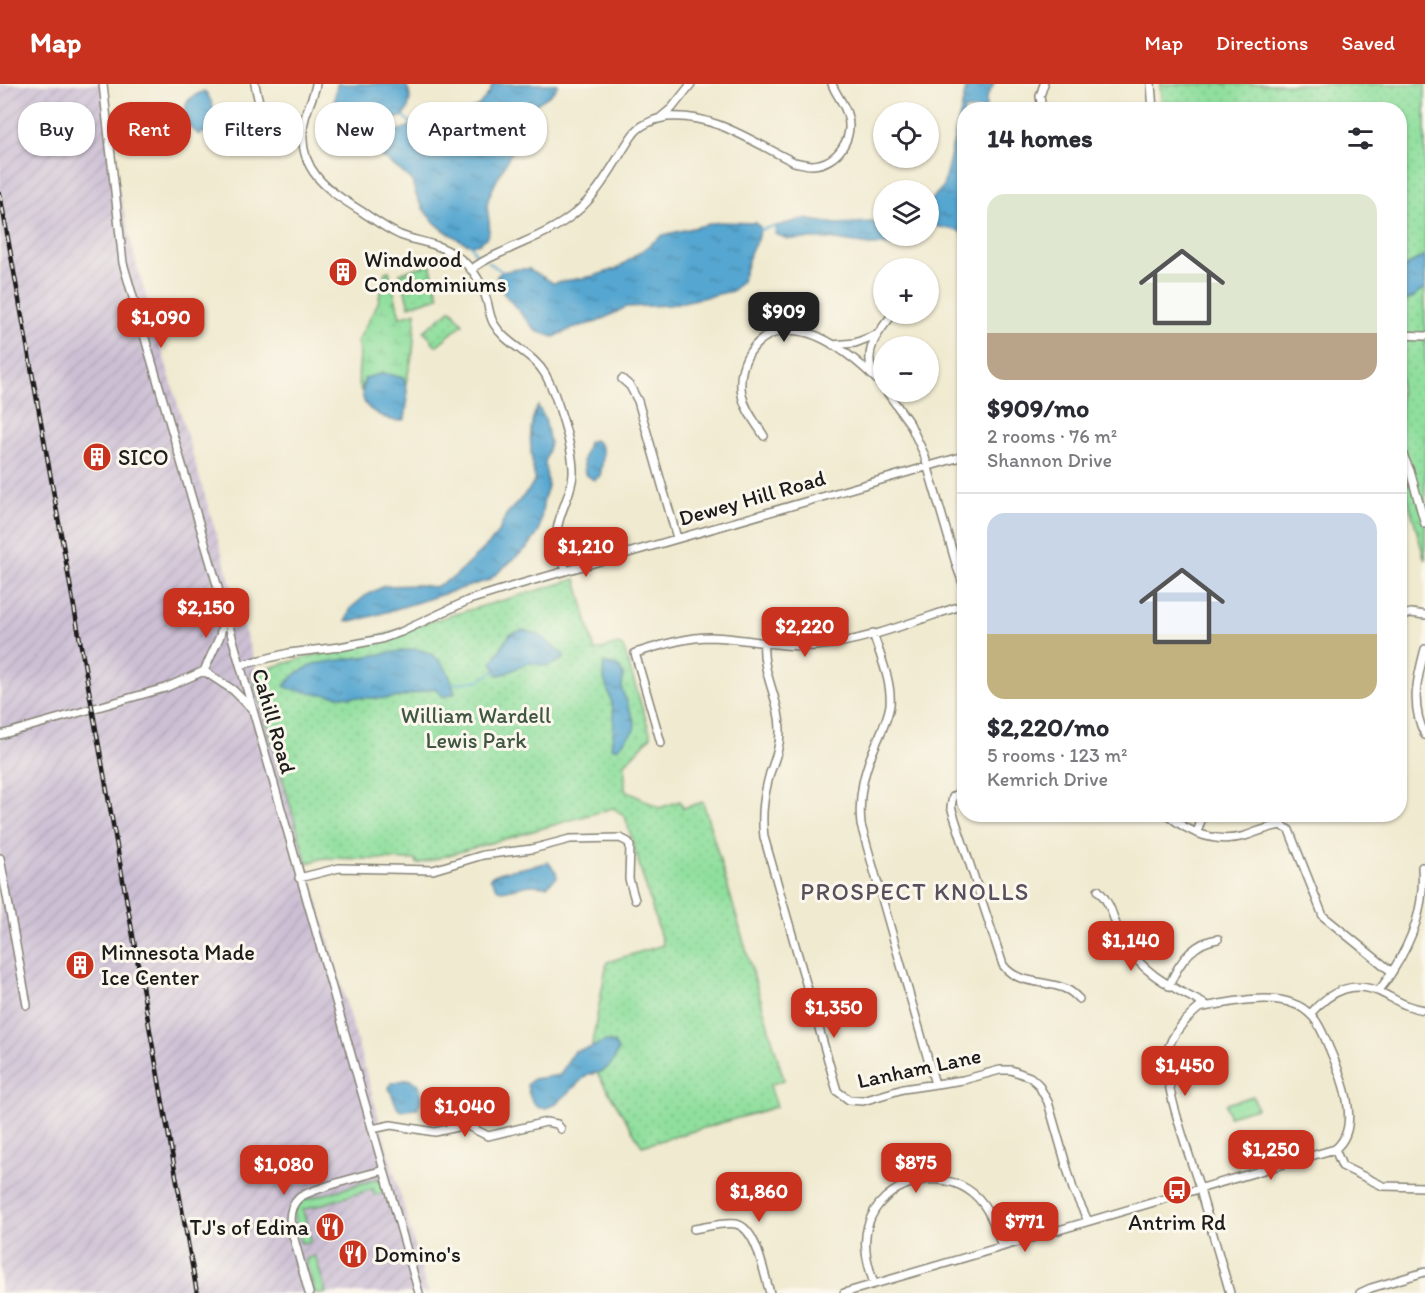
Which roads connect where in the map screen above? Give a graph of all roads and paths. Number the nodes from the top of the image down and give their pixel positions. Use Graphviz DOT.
graph roads {
  1 [pos="104,84"];
  2 [pos="255,84"];
  3 [pos="316,84"];
  4 [pos="691,84"];
  5 [pos="832,84"];
  6 [pos="1044,84"];
  7 [pos="1151,84"];
  8 [pos="260,102"];
  9 [pos="1041,102"];
  10 [pos="1152,102"];
  11 [pos="660,118"];
  12 [pos="303,135"];
  13 [pos="471,270"];
  14 [pos="885,324"];
  15 [pos="876,335"];
  16 [pos="1407,335"];
  17 [pos="1425,336"];
  18 [pos="873,342"];
  19 [pos="833,345"];
  20 [pos="873,370"];
  21 [pos="873,376"];
  22 [pos="622,379"];
  23 [pos="894,402"];
  24 [pos="764,436"];
  25 [pos="957,458"];
  26 [pos="1407,464"];
  27 [pos="928,467"];
  28 [pos="1425,524"];
  29 [pos="677,538"];
  30 [pos="957,567"];
  31 [pos="566,571"];
  32 [pos="957,607"];
  33 [pos="225,612"];
  34 [pos="1407,615"];
  35 [pos="1425,615"];
  36 [pos="873,633"];
  37 [pos="764,642"];
  38 [pos="1425,649"];
  39 [pos="240,665"];
  40 [pos="204,670"];
  41 [pos="253,709"];
  42 [pos="0,735"];
  43 [pos="1425,735"];
  44 [pos="661,743"];
  45 [pos="957,794"];
  46 [pos="1175,822"];
  47 [pos="1201,822"];
  48 [pos="1197,834"];
  49 [pos="0,858"];
  50 [pos="1422,867"];
  51 [pos="299,878"];
  52 [pos="1098,890"];
  53 [pos="635,900"];
  54 [pos="1218,939"];
  55 [pos="1392,972"];
  56 [pos="1169,986"];
  57 [pos="1378,991"];
  58 [pos="1079,999"];
  59 [pos="27,1005"];
  60 [pos="1208,1006"];
  61 [pos="1425,1010"];
  62 [pos="1310,1014"];
  63 [pos="935,1084"];
  64 [pos="372,1129"];
  65 [pos="561,1129"];
  66 [pos="1335,1149"];
  67 [pos="384,1170"];
  68 [pos="1425,1187"];
  69 [pos="1200,1189"];
  70 [pos="1088,1221"];
  71 [pos="694,1229"];
  72 [pos="1002,1247"];
  73 [pos="1425,1272"];
  74 [pos="874,1284"];
  75 [pos="309,1293"];
  76 [pos="419,1293"];
  77 [pos="770,1293"];
  78 [pos="844,1293"];
  79 [pos="1230,1293"];
  80 [pos="1360,1293"];
  1 -- 33 [label="street, Cahill Road"];
  2 -- 8 [label="street"];
  3 -- 12 [label="street"];
  4 -- 11 [label="street"];
  5 -- 11 [label="street"];
  6 -- 9 [label="street"];
  7 -- 10 [label="street"];
  11 -- 13 [label="street"];
  12 -- 13 [label="street"];
  13 -- 31 [label="street"];
  14 -- 15 [label="street"];
  15 -- 19 [label="street"];
  16 -- 17 [label="street"];
  18 -- 20 [label="street"];
  19 -- 21 [label="street"];
  19 -- 24 [label="street"];
  22 -- 29 [label="street"];
  23 -- 27 [label="street"];
  25 -- 27 [label="street, Dewey Hill Road"];
  26 -- 28 [label="street"];
  27 -- 29 [label="street, Dewey Hill Road"];
  27 -- 30 [label="street"];
  29 -- 31 [label="street, Dewey Hill Road"];
  31 -- 39 [label="street, Dewey Hill Road"];
  32 -- 36 [label="street"];
  33 -- 39 [label="street, Cahill Road"];
  33 -- 40 [label="street"];
  34 -- 35 [label="street"];
  36 -- 37 [label="street"];
  36 -- 63 [label="street"];
  37 -- 44 [label="street"];
  37 -- 63 [label="street, Lanham Lane"];
  38 -- 43 [label="street"];
  39 -- 41 [label="street, Cahill Road"];
  40 -- 41 [label="street"];
  40 -- 42 [label="street"];
  41 -- 51 [label="street, Cahill Road"];
  45 -- 58 [label="street"];
  46 -- 48 [label="street"];
  47 -- 48 [label="street"];
  48 -- 55 [label="street"];
  49 -- 59 [label="street"];
  50 -- 55 [label="street"];
  51 -- 53 [label="street"];
  51 -- 64 [label="street, Cahill Road"];
  52 -- 56 [label="street"];
  54 -- 56 [label="street"];
  55 -- 57 [label="street"];
  56 -- 60 [label="street"];
  57 -- 61 [label="street"];
  57 -- 62 [label="street"];
  60 -- 62 [label="street"];
  60 -- 69 [label="street"];
  62 -- 66 [label="street"];
  63 -- 70 [label="street, Lanham Lane"];
  64 -- 65 [label="street"];
  64 -- 67 [label="street, Cahill Road"];
  66 -- 68 [label="street"];
  66 -- 69 [label="street"];
  67 -- 75 [label="street"];
  67 -- 76 [label="street, Cahill Road"];
  69 -- 70 [label="street"];
  69 -- 79 [label="street"];
  70 -- 72 [label="street"];
  71 -- 77 [label="street"];
  72 -- 74 [label="street"];
  72 -- 74 [label="street"];
  73 -- 80 [label="street"];
  74 -- 78 [label="street"];
}
